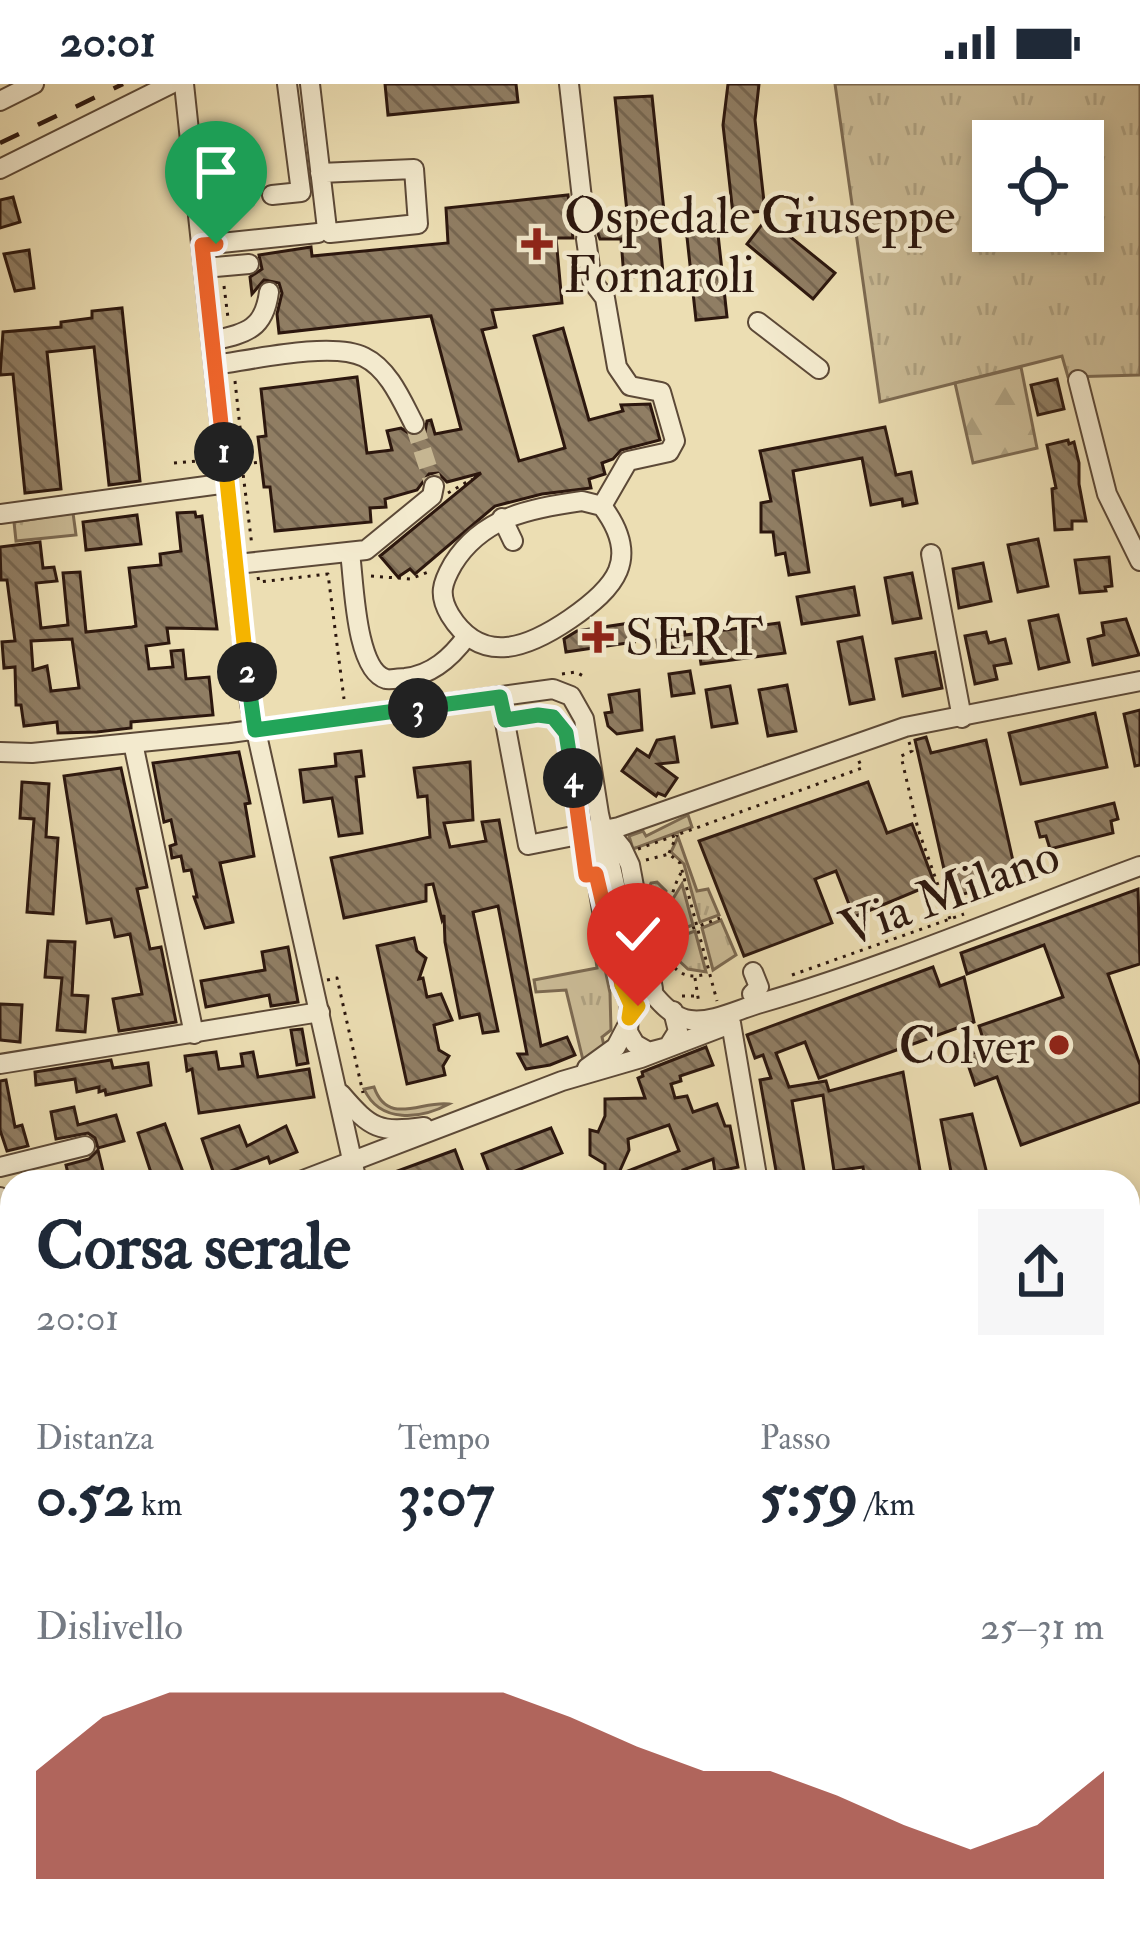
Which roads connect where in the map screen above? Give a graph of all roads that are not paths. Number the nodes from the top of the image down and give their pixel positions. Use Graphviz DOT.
graph roads {
  1 [pos="34,84"];
  2 [pos="171,84"];
  3 [pos="184,84"];
  4 [pos="287,84"];
  5 [pos="310,84"];
  6 [pos="569,84"];
  7 [pos="0,101"];
  8 [pos="0,169"];
  9 [pos="320,173"];
  10 [pos="272,195"];
  11 [pos="318,233"];
  12 [pos="202,245"];
  13 [pos="249,264"];
  14 [pos="204,268"];
  15 [pos="264,293"];
  16 [pos="758,322"];
  17 [pos="211,334"];
  18 [pos="215,365"];
  19 [pos="819,369"];
  20 [pos="1078,380"];
  21 [pos="414,424"];
  22 [pos="228,483"];
  23 [pos="434,486"];
  24 [pos="602,506"];
  25 [pos="0,514"];
  26 [pos="502,518"];
  27 [pos="513,541"];
  28 [pos="350,553"];
  29 [pos="931,554"];
  30 [pos="1140,561"];
  31 [pos="237,564"];
  32 [pos="467,636"];
  33 [pos="1140,681"];
  34 [pos="500,697"];
  35 [pos="962,718"];
  36 [pos="255,730"];
  37 [pos="133,742"];
  38 [pos="0,752"];
  39 [pos="599,828"];
  40 [pos="1140,866"];
  41 [pos="632,960"];
  42 [pos="788,995"];
  43 [pos="664,1004"];
  44 [pos="320,1012"];
  45 [pos="629,1016"];
  46 [pos="730,1023"];
  47 [pos="194,1034"];
  48 [pos="662,1050"];
  49 [pos="0,1064"];
  50 [pos="562,1082"];
  51 [pos="338,1090"];
  52 [pos="460,1120"];
  53 [pos="85,1146"];
  54 [pos="0,1167"];
  55 [pos="355,1170"];
  56 [pos="359,1170"];
  57 [pos="752,1170"];
  1 -- 7 [label="street"];
  2 -- 8 [label="street"];
  3 -- 12 [label="street"];
  4 -- 10 [label="street"];
  5 -- 9 [label="street"];
  6 -- 24 [label="street"];
  9 -- 9 [label="street"];
  11 -- 12 [label="street"];
  12 -- 14 [label="street"];
  13 -- 14 [label="street"];
  14 -- 17 [label="street"];
  15 -- 17 [label="street"];
  16 -- 19 [label="street"];
  17 -- 18 [label="street"];
  18 -- 21 [label="street"];
  18 -- 22 [label="street"];
  20 -- 30 [label="street"];
  22 -- 25 [label="street"];
  22 -- 31 [label="street"];
  23 -- 28 [label="street"];
  24 -- 26 [label="street"];
  24 -- 32 [label="street"];
  26 -- 27 [label="street"];
  26 -- 32 [label="street"];
  28 -- 31 [label="street"];
  28 -- 32 [label="street"];
  29 -- 35 [label="street"];
  31 -- 36 [label="street"];
  33 -- 35 [label="street"];
  34 -- 36 [label="street"];
  34 -- 39 [label="street"];
  34 -- 39 [label="street"];
  35 -- 39 [label="street"];
  36 -- 37 [label="street"];
  36 -- 44 [label="street"];
  37 -- 38 [label="street"];
  37 -- 47 [label="street"];
  39 -- 41 [label="street"];
  39 -- 43 [label="street"];
  39 -- 45 [label="street"];
  40 -- 42 [label="street, Via Milano"];
  41 -- 43 [label="street"];
  41 -- 45 [label="street"];
  42 -- 43 [label="street, Via Milano"];
  42 -- 46 [label="street, Via Milano"];
  43 -- 45 [label="street"];
  43 -- 48 [label="street"];
  44 -- 47 [label="street"];
  44 -- 51 [label="street"];
  45 -- 48 [label="street"];
  45 -- 50 [label="street, Via Milano"];
  46 -- 48 [label="street, Via Milano"];
  46 -- 57 [label="street"];
  47 -- 49 [label="street"];
  48 -- 50 [label="street, Via Milano"];
  50 -- 52 [label="street, Via Milano"];
  51 -- 52 [label="street, Via Milano"];
  51 -- 55 [label="street"];
  52 -- 56 [label="street, Via Milano"];
  53 -- 54 [label="street"];
}
